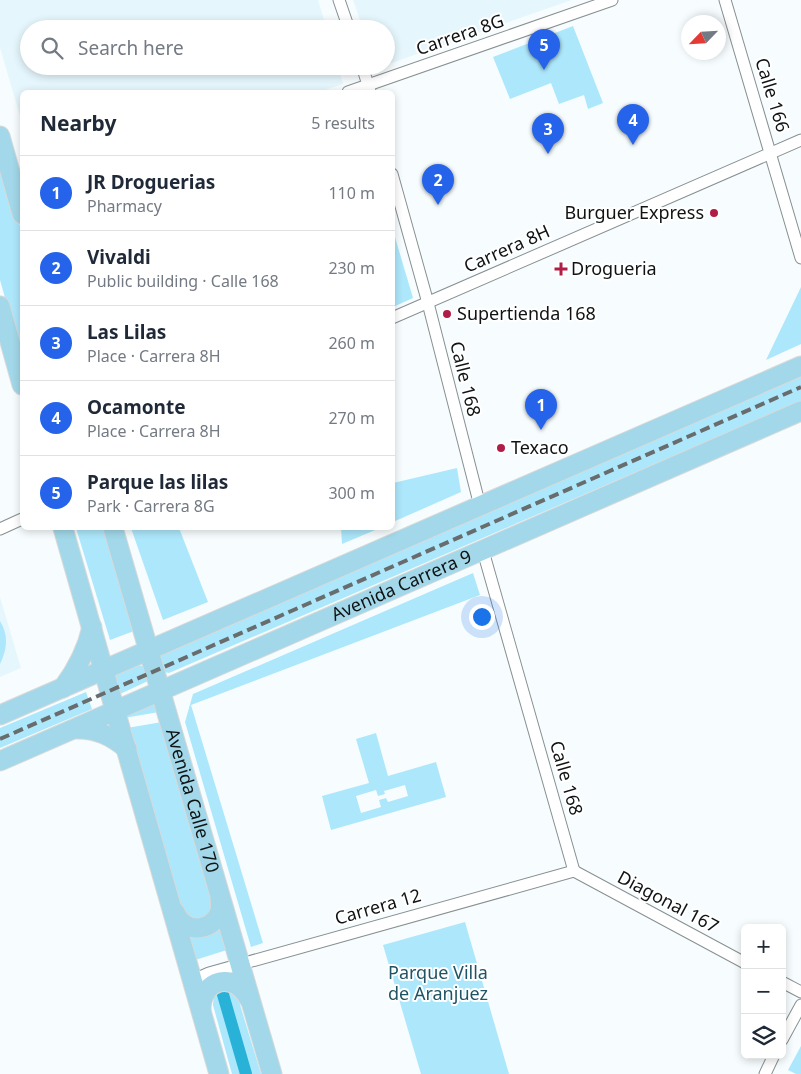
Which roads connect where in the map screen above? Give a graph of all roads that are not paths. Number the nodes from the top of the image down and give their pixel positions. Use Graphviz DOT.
graph roads {
  1 [pos="340,0"];
  2 [pos="612,0"];
  3 [pos="725,0"];
  4 [pos="346,20"];
  5 [pos="365,75"];
  6 [pos="369,89"];
  7 [pos="0,136"];
  8 [pos="801,140"];
  9 [pos="0,149"];
  10 [pos="771,152"];
  11 [pos="13,181"];
  12 [pos="395,185"];
  13 [pos="20,202"];
  14 [pos="801,258"];
  15 [pos="428,303"];
  16 [pos="0,306"];
  17 [pos="395,317"];
  18 [pos="801,366"];
  19 [pos="20,378"];
  20 [pos="801,411"];
  21 [pos="480,506"];
  22 [pos="20,520"];
  23 [pos="0,529"];
  24 [pos="64,530"];
  25 [pos="114,530"];
  26 [pos="482,551"];
  27 [pos="92,627"];
  28 [pos="149,650"];
  29 [pos="104,670"];
  30 [pos="63,688"];
  31 [pos="161,691"];
  32 [pos="116,711"];
  33 [pos="0,715"];
  34 [pos="75,729"];
  35 [pos="127,749"];
  36 [pos="0,761"];
  37 [pos="574,871"];
  38 [pos="217,884"];
  39 [pos="172,904"];
  40 [pos="741,961"];
  41 [pos="240,964"];
  42 [pos="194,984"];
  43 [pos="786,984"];
  44 [pos="801,992"];
  45 [pos="801,1005"];
  46 [pos="252,1006"];
  47 [pos="201,1010"];
  48 [pos="786,1033"];
  49 [pos="772,1059"];
  50 [pos="220,1074"];
  51 [pos="272,1074"];
  52 [pos="765,1074"];
  1 -- 4 [label="street"];
  2 -- 6 [label="street, Carrera 8G"];
  3 -- 10 [label="street, Calle 166"];
  5 -- 6 [label="street"];
  7 -- 11 [label="main road"];
  8 -- 10 [label="street, Carrera 8H"];
  9 -- 11 [label="main road"];
  10 -- 14 [label="street, Calle 166"];
  10 -- 15 [label="street, Carrera 8H"];
  11 -- 13 [label="main road"];
  12 -- 15 [label="street, Calle 168"];
  15 -- 17 [label="street, Carrera 8H"];
  15 -- 21 [label="street, Calle 168"];
  16 -- 19 [label="main road"];
  18 -- 21 [label="main road"];
  20 -- 26 [label="main road, Avenida Carrera 9"];
  21 -- 28 [label="main road"];
  22 -- 23 [label="street"];
  24 -- 27 [label="main road"];
  25 -- 28 [label="main road, Avenida Calle 170"];
  26 -- 31 [label="main road, Avenida Carrera 9"];
  26 -- 37 [label="street, Calle 168"];
  27 -- 29 [label="main road"];
  27 -- 30 [label="main road"];
  28 -- 29 [label="main road"];
  28 -- 31 [label="main road, Avenida Calle 170"];
  29 -- 30 [label="main road"];
  29 -- 32 [label="main road"];
  30 -- 33 [label="main road"];
  31 -- 32 [label="main road, Avenida Carrera 9"];
  31 -- 38 [label="main road, Avenida Calle 170"];
  32 -- 34 [label="main road, Avenida Carrera 9"];
  32 -- 35 [label="main road"];
  34 -- 35 [label="main road"];
  34 -- 36 [label="main road, Avenida Carrera 9"];
  35 -- 39 [label="main road"];
  37 -- 40 [label="street, Diagonal 167"];
  37 -- 41 [label="street, Carrera 12"];
  38 -- 39 [label="main road"];
  38 -- 41 [label="main road, Avenida Calle 170"];
  39 -- 42 [label="main road"];
  41 -- 42 [label="street, Carrera 12"];
  41 -- 46 [label="main road, Avenida Calle 170"];
  42 -- 47 [label="main road"];
  43 -- 44 [label="street"];
  45 -- 48 [label="street"];
  46 -- 47 [label="main road"];
  46 -- 51 [label="main road, Avenida Calle 170"];
  47 -- 50 [label="main road"];
  49 -- 52 [label="street"];
}
